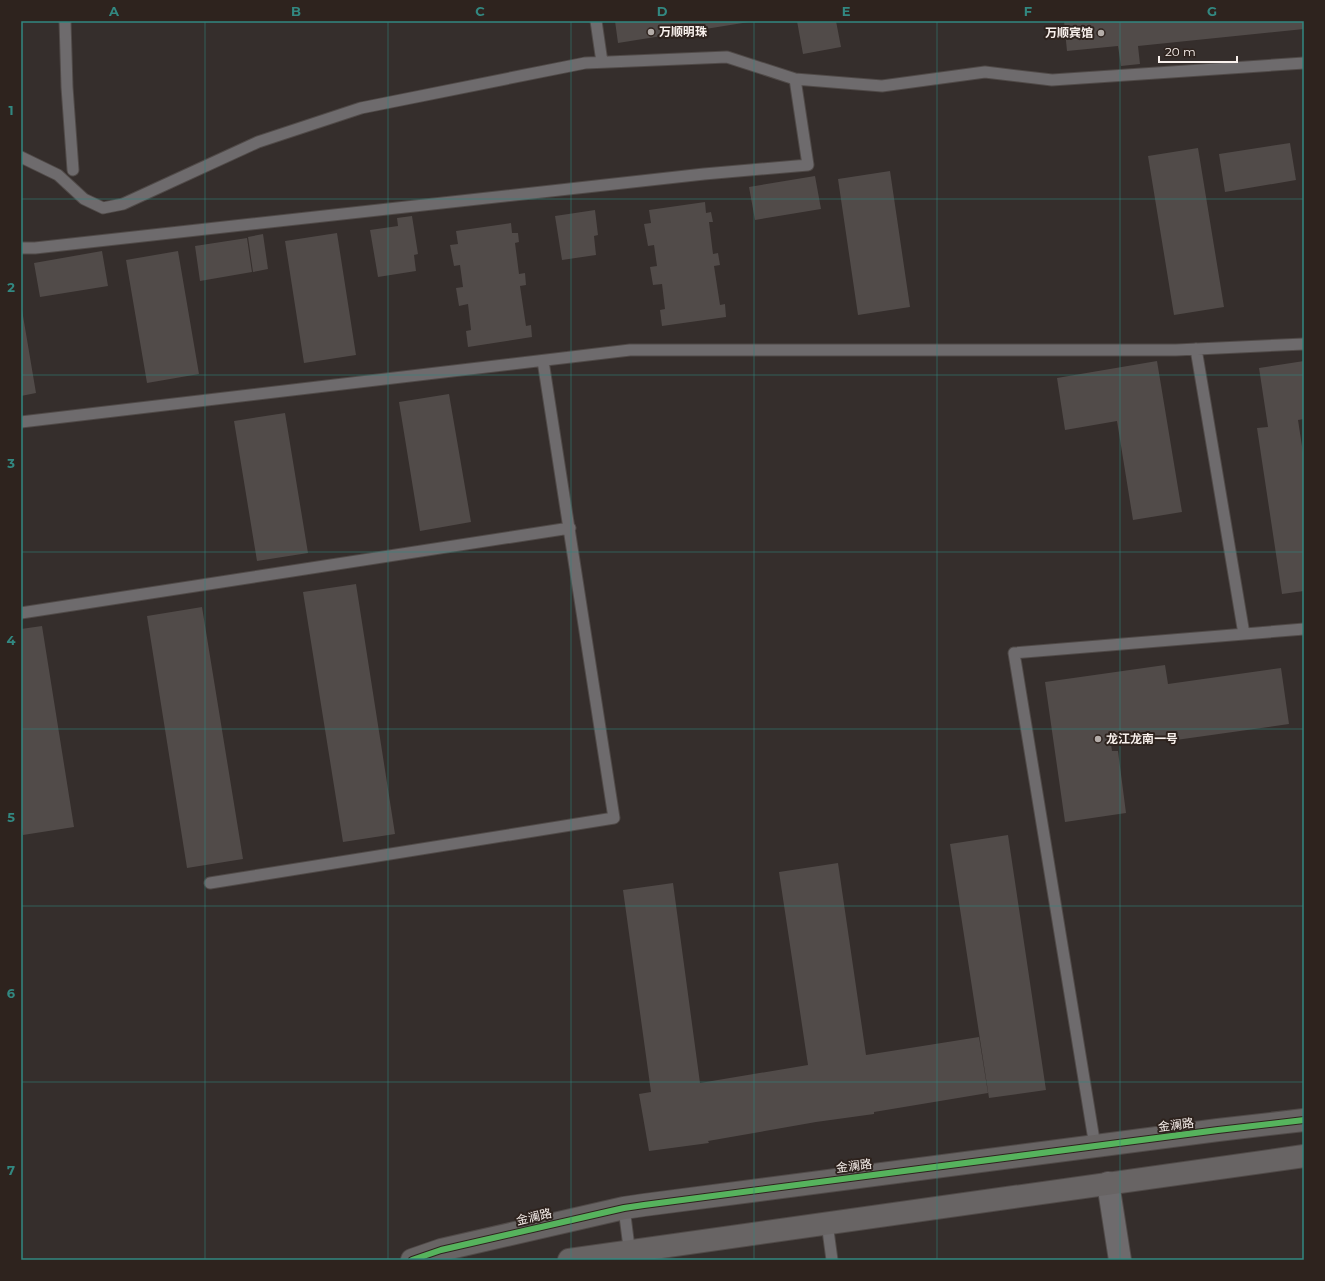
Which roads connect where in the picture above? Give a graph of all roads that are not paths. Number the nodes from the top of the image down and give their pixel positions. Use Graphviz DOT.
graph roads {
  1 [pos="65,21"];
  2 [pos="596,21"];
  3 [pos="602,62"];
  4 [pos="1304,64"];
  5 [pos="795,79"];
  6 [pos="21,157"];
  7 [pos="73,170"];
  8 [pos="21,248"];
  9 [pos="1304,344"];
  10 [pos="1196,349"];
  11 [pos="543,361"];
  12 [pos="21,422"];
  13 [pos="570,528"];
  14 [pos="21,612"];
  15 [pos="1304,629"];
  16 [pos="1244,634"];
  17 [pos="210,884"];
  18 [pos="1304,1120"];
  19 [pos="1095,1146"];
  20 [pos="1304,1156"];
  21 [pos="1108,1183"];
  22 [pos="624,1208"];
  23 [pos="827,1223"];
  24 [pos="630,1255"];
  25 [pos="412,1260"];
  26 [pos="570,1260"];
  27 [pos="832,1260"];
  28 [pos="1120,1260"];
  1 -- 7 [label="lane"];
  2 -- 3 [label="lane"];
  3 -- 5 [label="lane"];
  3 -- 6 [label="lane"];
  4 -- 5 [label="lane"];
  5 -- 8 [label="lane"];
  9 -- 10 [label="lane"];
  10 -- 11 [label="lane"];
  10 -- 16 [label="lane"];
  11 -- 12 [label="lane"];
  11 -- 13 [label="lane"];
  13 -- 14 [label="lane"];
  13 -- 17 [label="lane"];
  15 -- 16 [label="lane"];
  16 -- 19 [label="lane"];
  18 -- 19 [label="street, 金澜路"];
  19 -- 22 [label="street, 金澜路"];
  20 -- 21 [label="street"];
  21 -- 23 [label="street"];
  21 -- 28 [label="street"];
  22 -- 24 [label="lane"];
  22 -- 25 [label="street, 金澜路"];
  23 -- 24 [label="street"];
  23 -- 27 [label="lane"];
  24 -- 26 [label="street"];
}
